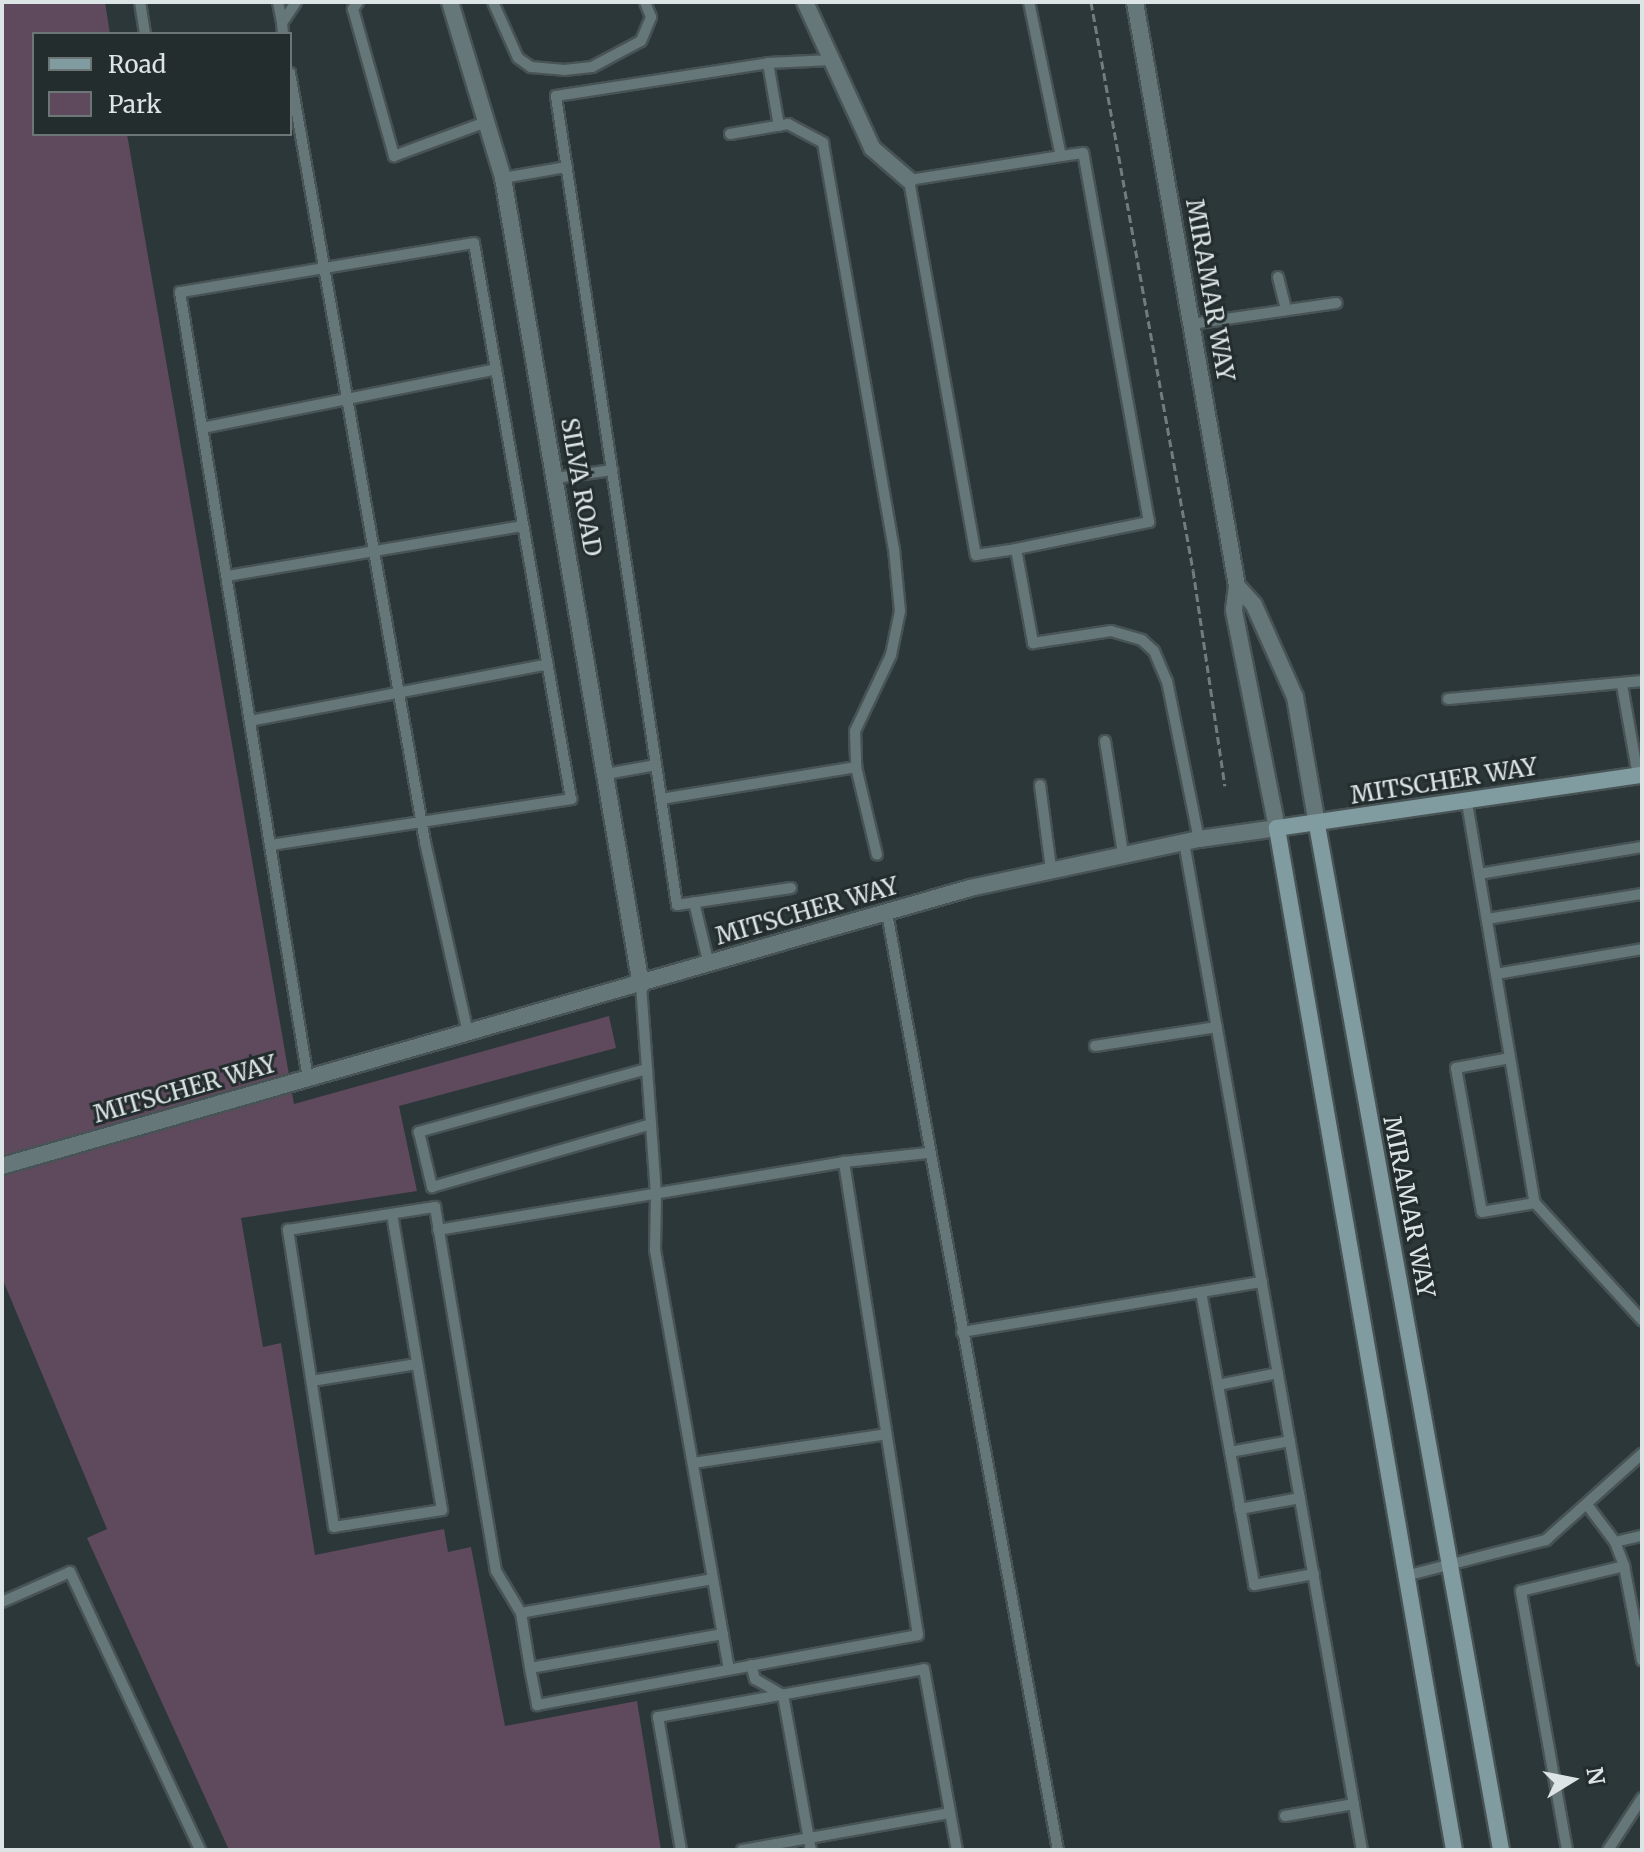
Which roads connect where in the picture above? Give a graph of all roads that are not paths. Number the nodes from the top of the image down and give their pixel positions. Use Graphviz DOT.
graph roads {
  1 [pos="140,2"];
  2 [pos="278,2"];
  3 [pos="296,2"];
  4 [pos="358,2"];
  5 [pos="450,2"];
  6 [pos="493,2"];
  7 [pos="645,2"];
  8 [pos="1029,2"];
  9 [pos="1135,2"];
  10 [pos="809,7"];
  11 [pos="282,28"];
  12 [pos="145,32"];
  13 [pos="832,60"];
  14 [pos="768,63"];
  15 [pos="293,103"];
  16 [pos="486,122"];
  17 [pos="779,126"];
  18 [pos="730,134"];
  19 [pos="1061,156"];
  20 [pos="567,167"];
  21 [pos="503,178"];
  22 [pos="909,180"];
  23 [pos="325,269"];
  24 [pos="1278,277"];
  25 [pos="1336,303"];
  26 [pos="1286,310"];
  27 [pos="1191,324"];
  28 [pos="496,369"];
  29 [pos="349,400"];
  30 [pos="202,428"];
  31 [pos="612,470"];
  32 [pos="555,478"];
  33 [pos="523,526"];
  34 [pos="376,549"];
  35 [pos="1016,549"];
  36 [pos="227,576"];
  37 [pos="1237,586"];
  38 [pos="548,664"];
  39 [pos="1642,681"];
  40 [pos="1622,685"];
  41 [pos="400,692"];
  42 [pos="1448,699"];
  43 [pos="250,721"];
  44 [pos="1105,741"];
  45 [pos="656,765"];
  46 [pos="856,767"];
  47 [pos="606,774"];
  48 [pos="1640,775"];
  49 [pos="1040,785"];
  50 [pos="661,799"];
  51 [pos="1467,803"];
  52 [pos="421,819"];
  53 [pos="1317,825"];
  54 [pos="1277,828"];
  55 [pos="1192,840"];
  56 [pos="271,845"];
  57 [pos="1642,847"];
  58 [pos="1123,854"];
  59 [pos="877,855"];
  60 [pos="1051,869"];
  61 [pos="1479,874"];
  62 [pos="791,888"];
  63 [pos="1642,894"];
  64 [pos="694,902"];
  65 [pos="887,913"];
  66 [pos="1487,919"];
  67 [pos="1642,949"];
  68 [pos="709,965"];
  69 [pos="1496,974"];
  70 [pos="641,985"];
  71 [pos="1217,1027"];
  72 [pos="468,1033"];
  73 [pos="1095,1046"];
  74 [pos="1510,1058"];
  75 [pos="647,1069"];
  76 [pos="308,1079"];
  77 [pos="651,1124"];
  78 [pos="928,1153"];
  79 [pos="844,1162"];
  80 [pos="2,1166"];
  81 [pos="432,1187"];
  82 [pos="656,1194"];
  83 [pos="1535,1203"];
  84 [pos="435,1207"];
  85 [pos="392,1214"];
  86 [pos="438,1230"];
  87 [pos="1262,1282"];
  88 [pos="1201,1292"];
  89 [pos="1642,1320"];
  90 [pos="962,1332"];
  91 [pos="417,1364"];
  92 [pos="1278,1373"];
  93 [pos="312,1381"];
  94 [pos="1218,1385"];
  95 [pos="886,1434"];
  96 [pos="1290,1441"];
  97 [pos="1230,1452"];
  98 [pos="1642,1454"];
  99 [pos="693,1463"];
  100 [pos="1300,1498"];
  101 [pos="1588,1506"];
  102 [pos="1240,1509"];
  103 [pos="1642,1536"];
  104 [pos="1615,1542"];
  105 [pos="1624,1566"];
  106 [pos="1451,1567"];
  107 [pos="1314,1574"];
  108 [pos="1405,1576"];
  109 [pos="713,1579"];
  110 [pos="2,1602"];
  111 [pos="521,1613"];
  112 [pos="723,1634"];
  113 [pos="1642,1660"];
  114 [pos="751,1665"];
  115 [pos="530,1668"];
  116 [pos="729,1669"];
  117 [pos="783,1695"];
  118 [pos="1642,1798"];
  119 [pos="1354,1804"];
  120 [pos="950,1813"];
  121 [pos="1285,1816"];
  122 [pos="808,1838"];
  123 [pos="200,1850"];
  124 [pos="681,1850"];
  125 [pos="742,1850"];
  126 [pos="811,1850"];
  127 [pos="957,1850"];
  128 [pos="1058,1850"];
  129 [pos="1362,1850"];
  130 [pos="1454,1850"];
  131 [pos="1501,1850"];
  132 [pos="1567,1850"];
  133 [pos="1608,1850"];
  1 -- 12 [label="lane"];
  2 -- 11 [label="lane"];
  3 -- 11 [label="lane"];
  4 -- 16 [label="lane"];
  5 -- 16 [label="street, SILVA ROAD"];
  6 -- 7 [label="lane"];
  8 -- 19 [label="lane"];
  9 -- 27 [label="street, MIRAMAR WAY"];
  10 -- 13 [label="street"];
  13 -- 14 [label="lane"];
  13 -- 22 [label="street"];
  14 -- 17 [label="lane"];
  14 -- 20 [label="lane"];
  15 -- 23 [label="lane"];
  16 -- 21 [label="street, SILVA ROAD"];
  17 -- 18 [label="lane"];
  17 -- 46 [label="lane"];
  19 -- 22 [label="lane"];
  19 -- 35 [label="lane"];
  20 -- 21 [label="lane"];
  20 -- 31 [label="lane"];
  21 -- 32 [label="street, SILVA ROAD"];
  22 -- 35 [label="lane"];
  23 -- 28 [label="lane"];
  23 -- 29 [label="lane"];
  23 -- 30 [label="lane"];
  24 -- 26 [label="lane"];
  25 -- 26 [label="lane"];
  26 -- 27 [label="lane"];
  27 -- 37 [label="street, MIRAMAR WAY"];
  28 -- 29 [label="lane"];
  28 -- 33 [label="lane"];
  29 -- 30 [label="lane"];
  29 -- 34 [label="lane"];
  30 -- 36 [label="lane"];
  31 -- 32 [label="lane"];
  31 -- 45 [label="lane"];
  32 -- 47 [label="street, SILVA ROAD"];
  33 -- 34 [label="lane"];
  33 -- 38 [label="lane"];
  34 -- 36 [label="lane"];
  34 -- 41 [label="lane"];
  35 -- 55 [label="lane"];
  36 -- 43 [label="lane"];
  37 -- 53 [label="street, MIRAMAR WAY"];
  37 -- 54 [label="street, MIRAMAR WAY"];
  38 -- 41 [label="lane"];
  38 -- 52 [label="lane"];
  39 -- 40 [label="lane"];
  40 -- 42 [label="lane"];
  40 -- 48 [label="lane"];
  41 -- 43 [label="lane"];
  41 -- 52 [label="lane"];
  43 -- 56 [label="lane"];
  44 -- 58 [label="lane"];
  45 -- 47 [label="lane"];
  45 -- 50 [label="lane"];
  46 -- 50 [label="lane"];
  46 -- 59 [label="lane"];
  47 -- 70 [label="street, SILVA ROAD"];
  48 -- 51 [label="main road, MITSCHER WAY"];
  49 -- 60 [label="lane"];
  50 -- 64 [label="lane"];
  51 -- 53 [label="main road, MITSCHER WAY"];
  51 -- 61 [label="lane"];
  52 -- 56 [label="lane"];
  52 -- 72 [label="lane"];
  53 -- 54 [label="main road, MITSCHER WAY"];
  53 -- 106 [label="main road, MIRAMAR WAY"];
  54 -- 55 [label="street, MITSCHER WAY"];
  54 -- 108 [label="main road, MIRAMAR WAY"];
  55 -- 58 [label="street, MITSCHER WAY"];
  55 -- 71 [label="lane"];
  56 -- 76 [label="lane"];
  57 -- 61 [label="lane"];
  58 -- 60 [label="street, MITSCHER WAY"];
  60 -- 65 [label="street, MITSCHER WAY"];
  61 -- 66 [label="lane"];
  62 -- 64 [label="lane"];
  63 -- 66 [label="lane"];
  64 -- 68 [label="lane"];
  65 -- 68 [label="street, MITSCHER WAY"];
  65 -- 78 [label="lane"];
  66 -- 69 [label="lane"];
  67 -- 69 [label="lane"];
  68 -- 70 [label="street, MITSCHER WAY"];
  69 -- 74 [label="lane"];
  70 -- 72 [label="street, MITSCHER WAY"];
  70 -- 75 [label="lane"];
  71 -- 73 [label="lane"];
  71 -- 87 [label="lane"];
  72 -- 76 [label="street, MITSCHER WAY"];
  74 -- 83 [label="lane"];
  74 -- 83 [label="lane"];
  75 -- 77 [label="lane"];
  75 -- 81 [label="lane"];
  76 -- 80 [label="street, MITSCHER WAY"];
  77 -- 81 [label="lane"];
  77 -- 82 [label="lane"];
  78 -- 79 [label="lane"];
  78 -- 90 [label="lane"];
  79 -- 82 [label="lane"];
  79 -- 95 [label="lane"];
  81 -- 84 [label="lane"];
  82 -- 86 [label="lane"];
  82 -- 99 [label="lane"];
  83 -- 89 [label="lane"];
  84 -- 85 [label="lane"];
  84 -- 86 [label="lane"];
  85 -- 91 [label="lane"];
  85 -- 93 [label="lane"];
  86 -- 111 [label="lane"];
  87 -- 88 [label="lane"];
  87 -- 92 [label="lane"];
  88 -- 90 [label="lane"];
  88 -- 94 [label="lane"];
  90 -- 128 [label="lane"];
  91 -- 93 [label="lane"];
  91 -- 93 [label="lane"];
  92 -- 94 [label="lane"];
  92 -- 96 [label="lane"];
  94 -- 97 [label="lane"];
  95 -- 99 [label="lane"];
  95 -- 114 [label="lane"];
  96 -- 97 [label="lane"];
  96 -- 100 [label="lane"];
  97 -- 102 [label="lane"];
  98 -- 101 [label="lane"];
  99 -- 109 [label="lane"];
  100 -- 102 [label="lane"];
  100 -- 107 [label="lane"];
  101 -- 104 [label="lane"];
  101 -- 106 [label="lane"];
  102 -- 107 [label="lane"];
  103 -- 104 [label="lane"];
  104 -- 105 [label="lane"];
  105 -- 113 [label="lane"];
  105 -- 132 [label="lane"];
  106 -- 108 [label="lane"];
  106 -- 131 [label="main road, MIRAMAR WAY"];
  107 -- 119 [label="lane"];
  108 -- 130 [label="main road, MIRAMAR WAY"];
  109 -- 111 [label="lane"];
  109 -- 112 [label="lane"];
  110 -- 123 [label="lane"];
  111 -- 115 [label="lane"];
  112 -- 115 [label="lane"];
  112 -- 116 [label="lane"];
  114 -- 116 [label="lane"];
  114 -- 117 [label="lane"];
  115 -- 116 [label="lane"];
  117 -- 120 [label="lane"];
  117 -- 122 [label="lane"];
  117 -- 124 [label="lane"];
  118 -- 133 [label="lane"];
  119 -- 121 [label="lane"];
  119 -- 129 [label="lane"];
  120 -- 122 [label="lane"];
  120 -- 127 [label="lane"];
  122 -- 125 [label="lane"];
  122 -- 126 [label="lane"];
}
